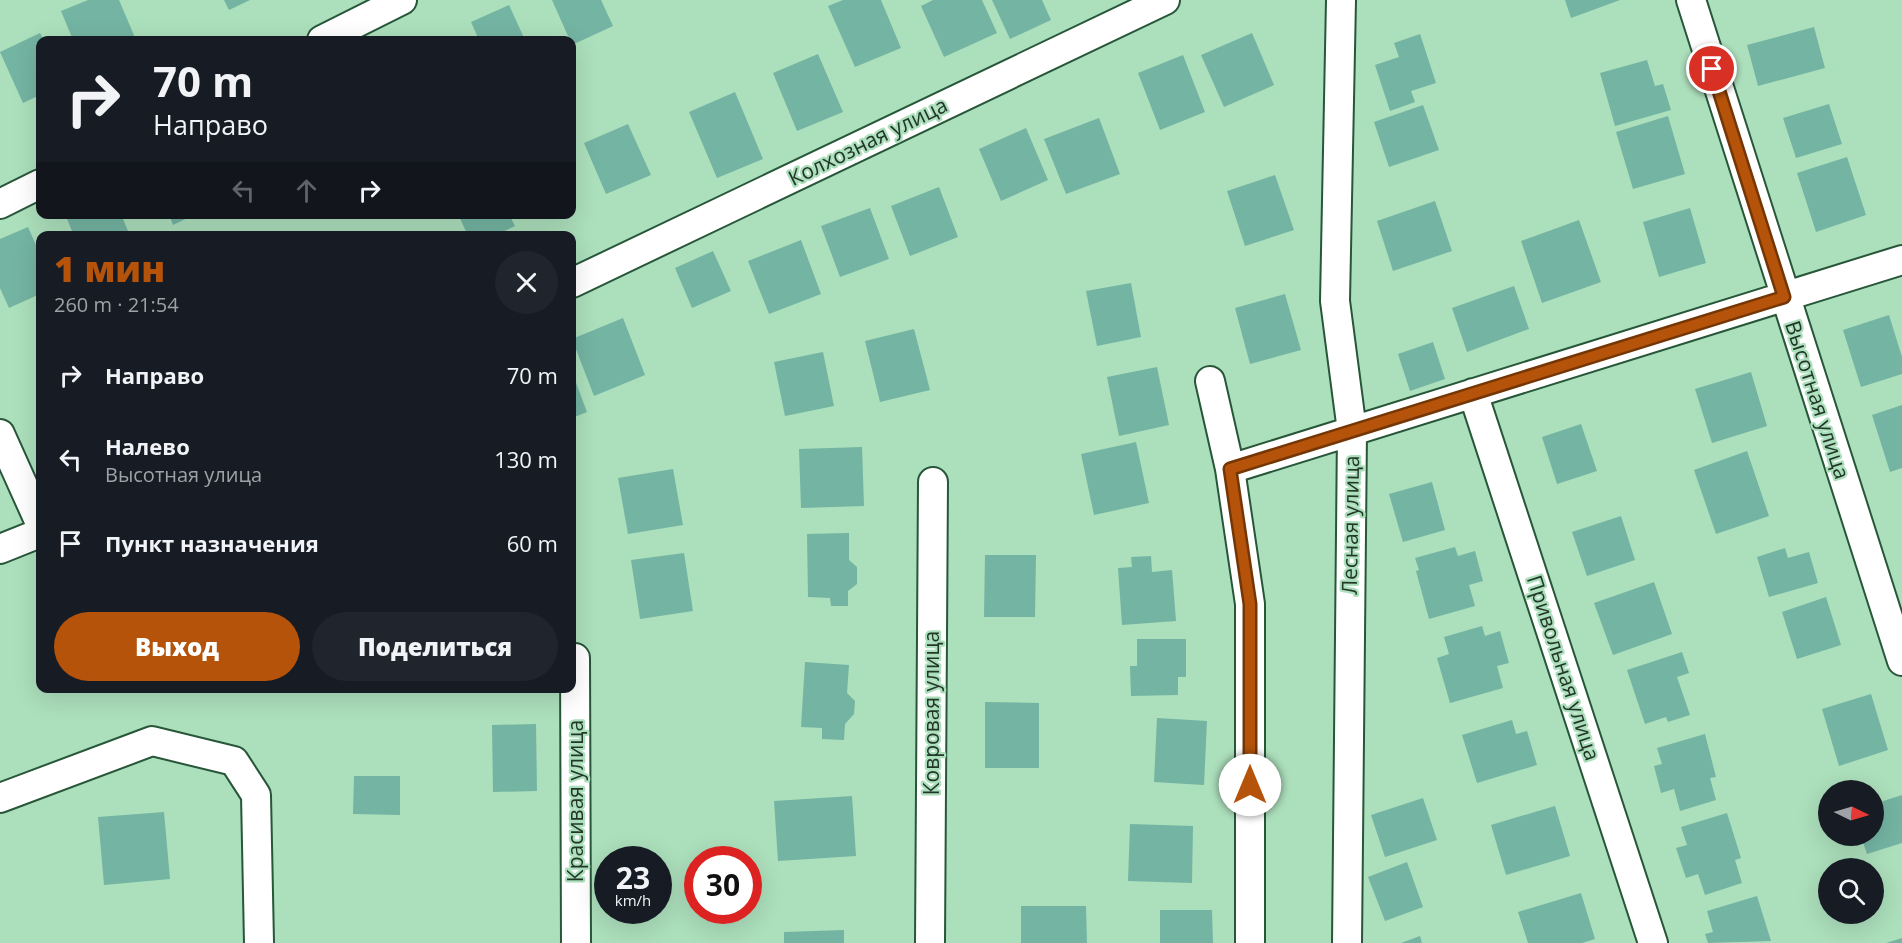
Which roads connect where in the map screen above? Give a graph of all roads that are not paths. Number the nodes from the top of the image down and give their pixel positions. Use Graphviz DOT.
graph roads {
  1 [pos="402,0"];
  2 [pos="1165,0"];
  3 [pos="1341,0"];
  4 [pos="1691,0"];
  5 [pos="330,36"];
  6 [pos="36,186"];
  7 [pos="0,204"];
  8 [pos="1902,260"];
  9 [pos="576,282"];
  10 [pos="1784,297"];
  11 [pos="1210,381"];
  12 [pos="1473,393"];
  13 [pos="1352,431"];
  14 [pos="0,434"];
  15 [pos="1230,469"];
  16 [pos="933,482"];
  17 [pos="36,514"];
  18 [pos="36,535"];
  19 [pos="0,549"];
  20 [pos="1902,661"];
  21 [pos="575,693"];
  22 [pos="0,798"];
  23 [pos="259,943"];
  24 [pos="576,943"];
  25 [pos="930,943"];
  26 [pos="1250,943"];
  27 [pos="1347,943"];
  28 [pos="1653,943"];
  1 -- 5 [label="street"];
  2 -- 9 [label="street, Колхозная улица"];
  3 -- 13 [label="street, Лесная улица"];
  4 -- 10 [label="street, Высотная улица"];
  6 -- 7 [label="street"];
  8 -- 10 [label="street"];
  10 -- 12 [label="street"];
  10 -- 20 [label="street, Высотная улица"];
  11 -- 15 [label="street"];
  12 -- 13 [label="street"];
  12 -- 28 [label="street, Привольная улица"];
  13 -- 15 [label="street"];
  13 -- 27 [label="street, Лесная улица"];
  14 -- 17 [label="street"];
  15 -- 26 [label="street"];
  16 -- 25 [label="street, Ковровая улица"];
  18 -- 19 [label="street"];
  21 -- 24 [label="street, Красивая улица"];
  22 -- 23 [label="street"];
}
